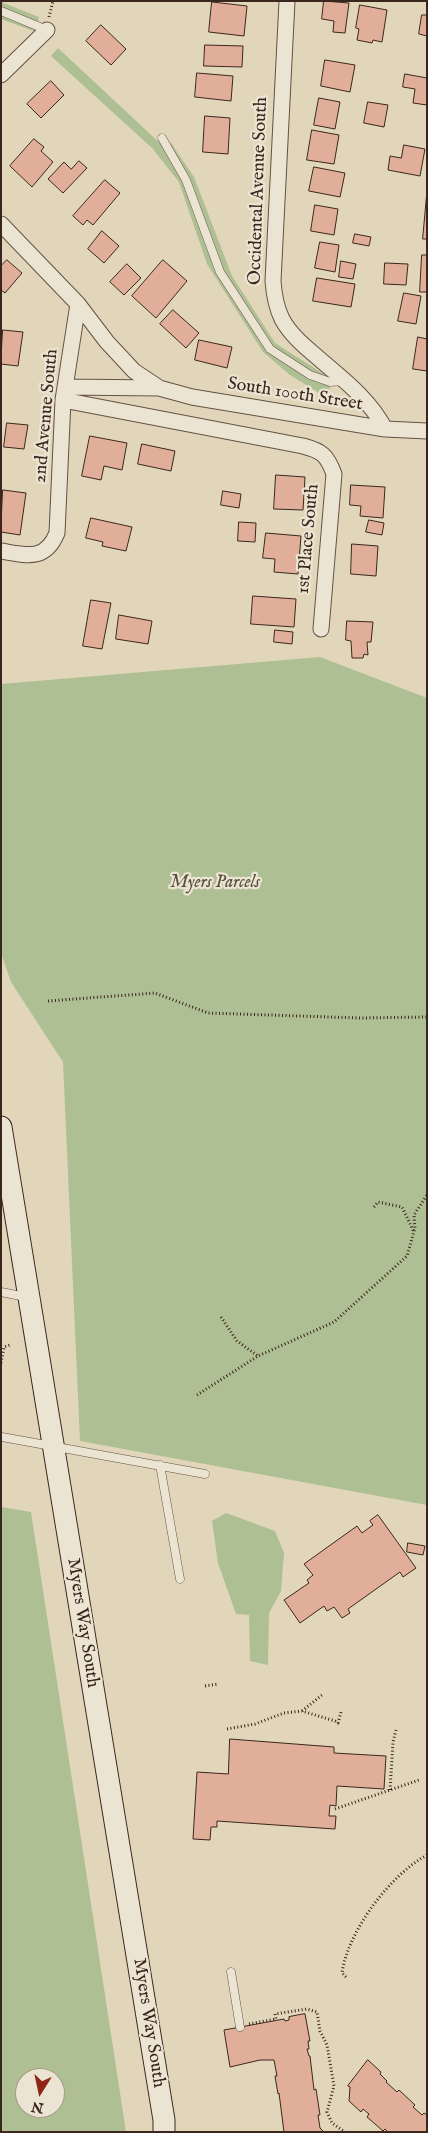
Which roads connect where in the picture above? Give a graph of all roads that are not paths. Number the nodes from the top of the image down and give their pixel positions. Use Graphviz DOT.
graph roads {
  1 [pos="287,1"];
  2 [pos="1,11"];
  3 [pos="48,30"];
  4 [pos="1,75"];
  5 [pos="162,138"];
  6 [pos="1,224"];
  7 [pos="78,304"];
  8 [pos="344,381"];
  9 [pos="159,388"];
  10 [pos="64,393"];
  11 [pos="385,428"];
  12 [pos="427,431"];
  13 [pos="1,551"];
  14 [pos="321,629"];
  15 [pos="1,1127"];
  16 [pos="1,1292"];
  17 [pos="28,1298"];
  18 [pos="2,1436"];
  19 [pos="53,1445"];
  20 [pos="160,1465"];
  21 [pos="205,1474"];
  22 [pos="180,1579"];
  23 [pos="231,1972"];
  24 [pos="240,2027"];
  25 [pos="166,2128"];
  1 -- 8 [label="street, Occidental Avenue South"];
  2 -- 3 [label="lane"];
  3 -- 4 [label="street"];
  5 -- 8 [label="lane"];
  6 -- 7 [label="street"];
  7 -- 9 [label="street, South 100th Street"];
  7 -- 10 [label="street, 2nd Avenue South"];
  8 -- 11 [label="street, Occidental Avenue South"];
  9 -- 10 [label="street, South 100th Street"];
  9 -- 11 [label="street, South 100th Street"];
  10 -- 13 [label="street, 2nd Avenue South"];
  10 -- 14 [label="street, 1st Place South"];
  11 -- 12 [label="street, South 100th Street"];
  15 -- 17 [label="main road, Myers Way South"];
  16 -- 17 [label="lane"];
  17 -- 19 [label="main road, Myers Way South"];
  18 -- 19 [label="lane"];
  19 -- 20 [label="lane"];
  19 -- 25 [label="main road, Myers Way South"];
  20 -- 21 [label="lane"];
  20 -- 22 [label="lane"];
  23 -- 24 [label="lane"];
}
